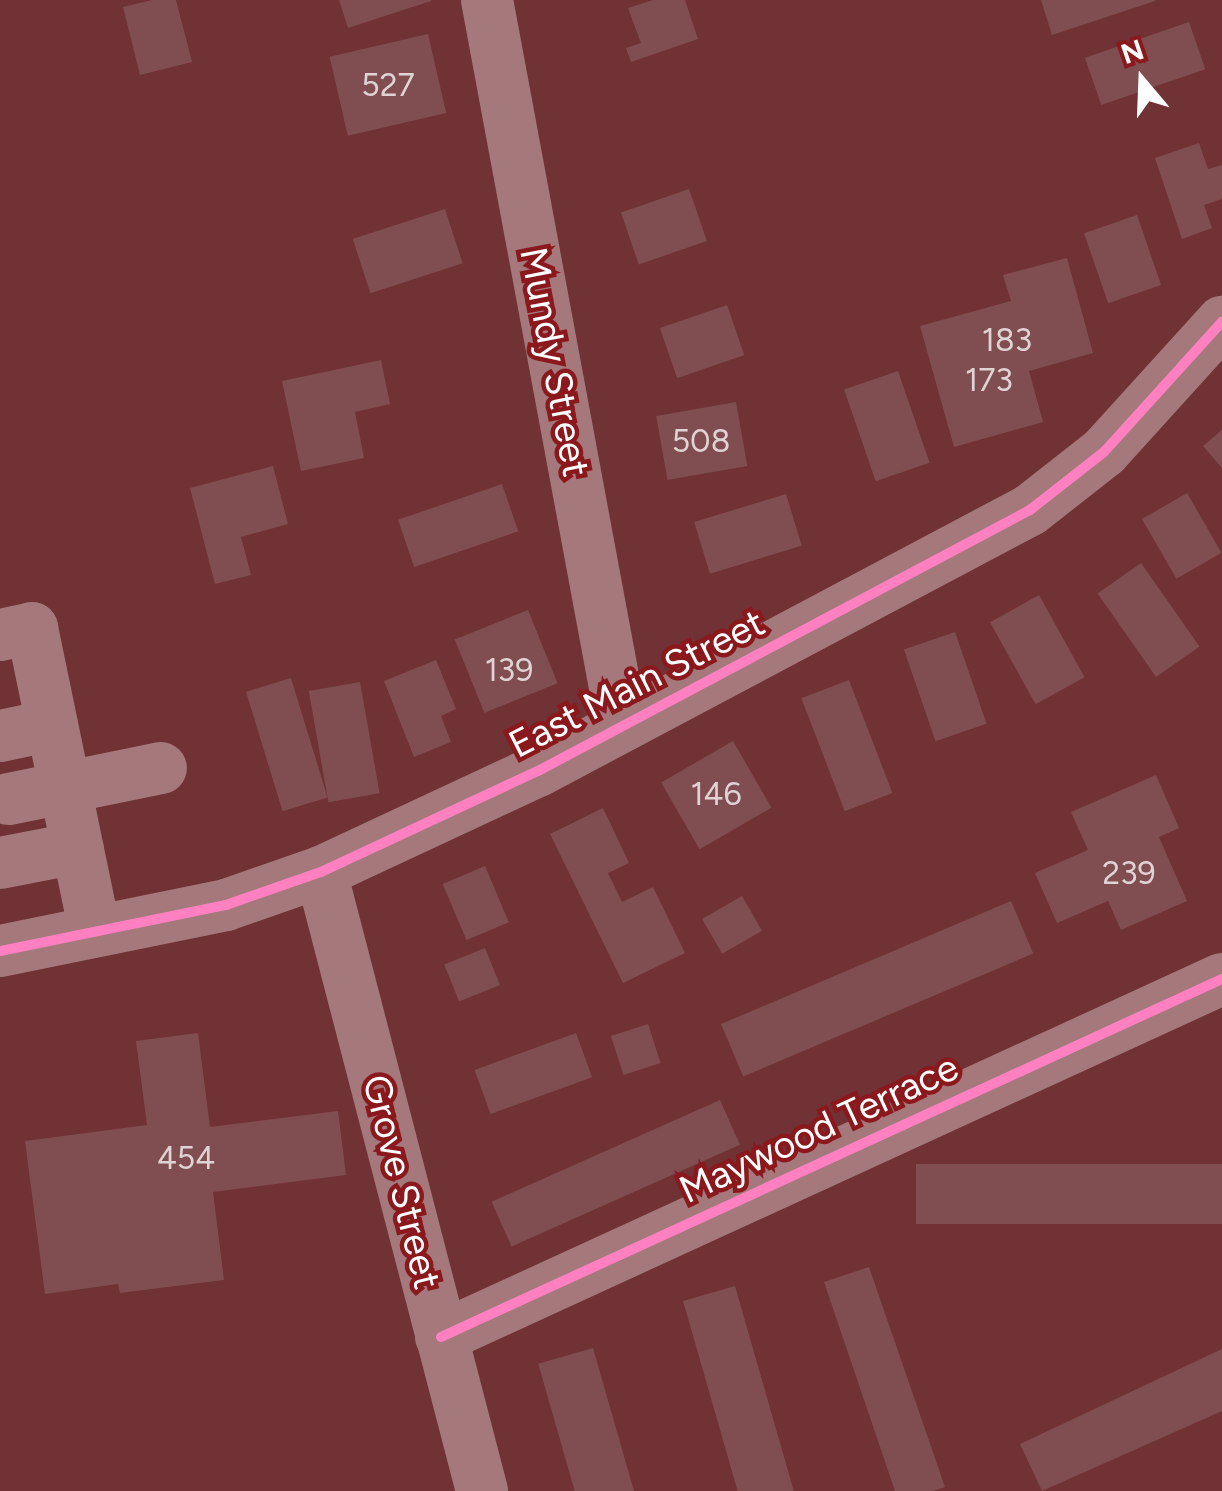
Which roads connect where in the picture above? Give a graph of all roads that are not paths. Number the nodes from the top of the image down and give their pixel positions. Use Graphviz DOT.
graph roads {
  1 [pos="486,0"];
  2 [pos="1222,322"];
  3 [pos="0,634"];
  4 [pos="52,725"];
  5 [pos="622,725"];
  6 [pos="0,736"];
  7 [pos="161,768"];
  8 [pos="66,788"];
  9 [pos="9,799"];
  10 [pos="78,848"];
  11 [pos="0,863"];
  12 [pos="321,872"];
  13 [pos="96,931"];
  14 [pos="0,950"];
  15 [pos="1222,979"];
  16 [pos="441,1337"];
  17 [pos="482,1491"];
  1 -- 5 [label="street, Mundy Street"];
  2 -- 5 [label="street, East Main Street"];
  3 -- 4 [label="street"];
  4 -- 6 [label="street"];
  4 -- 8 [label="street"];
  5 -- 12 [label="street, East Main Street"];
  7 -- 8 [label="street"];
  8 -- 9 [label="street"];
  8 -- 10 [label="street"];
  10 -- 11 [label="street"];
  10 -- 13 [label="street"];
  12 -- 13 [label="street, East Main Street"];
  12 -- 16 [label="street, Grove Street"];
  13 -- 14 [label="street, East Main Street"];
  15 -- 16 [label="street, Maywood Terrace"];
  16 -- 17 [label="street, Grove Street"];
}
